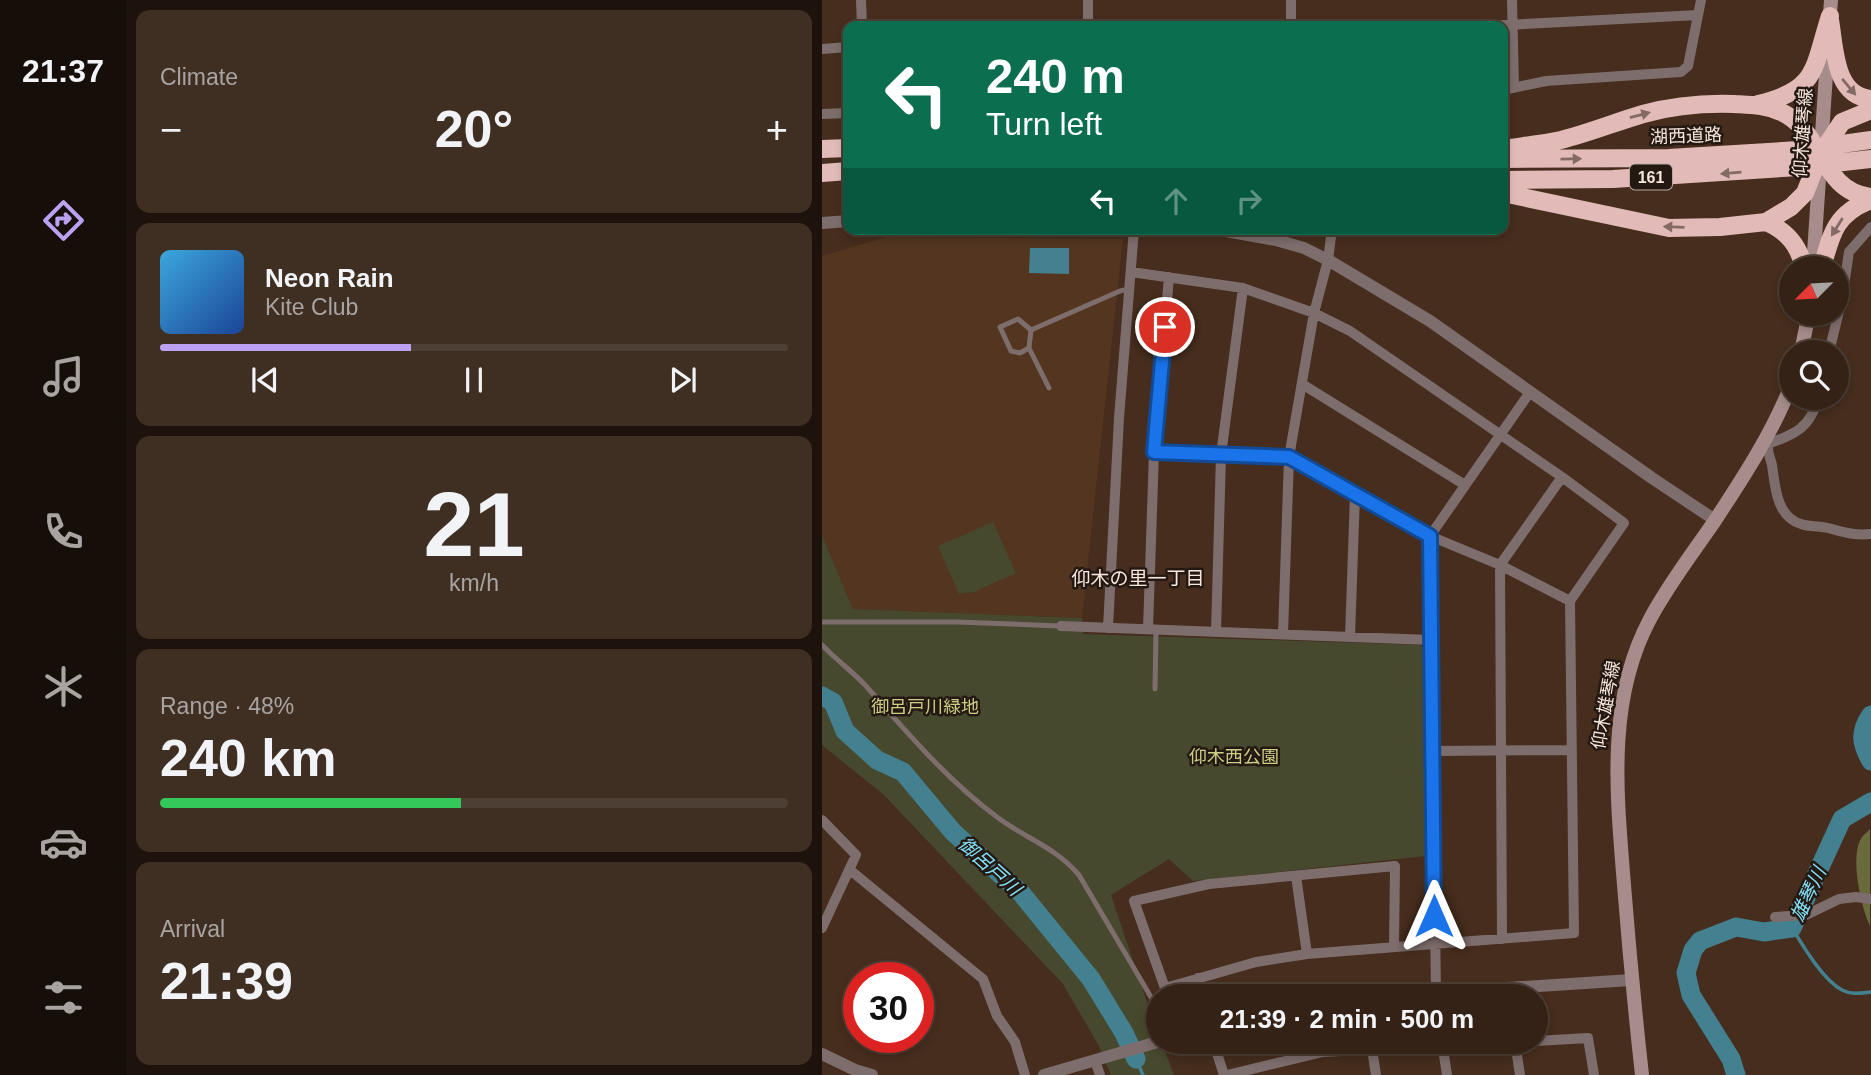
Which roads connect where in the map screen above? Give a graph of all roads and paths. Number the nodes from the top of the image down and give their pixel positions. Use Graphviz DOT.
graph roads {
  1 [pos="861,0"];
  2 [pos="1088,0"];
  3 [pos="1291,0"];
  4 [pos="1512,0"];
  5 [pos="1701,0"];
  6 [pos="1830,8"];
  7 [pos="1698,15"];
  8 [pos="862,21"];
  9 [pos="1088,21"];
  10 [pos="1291,21"];
  11 [pos="1508,25"];
  12 [pos="1512,25"];
  13 [pos="843,47"];
  14 [pos="822,48"];
  15 [pos="1514,88"];
  16 [pos="1508,89"];
  17 [pos="1870,99"];
  18 [pos="1755,105"];
  19 [pos="1870,110"];
  20 [pos="843,113"];
  21 [pos="822,114"];
  22 [pos="1870,140"];
  23 [pos="843,148"];
  24 [pos="1508,148"];
  25 [pos="822,149"];
  26 [pos="1820,155"];
  27 [pos="1508,159"];
  28 [pos="1799,159"];
  29 [pos="1870,159"];
  30 [pos="843,171"];
  31 [pos="822,173"];
  32 [pos="1508,180"];
  33 [pos="1508,194"];
  34 [pos="1870,198"];
  35 [pos="843,221"];
  36 [pos="1766,222"];
  37 [pos="822,223"];
  38 [pos="1870,227"];
  39 [pos="1134,235"];
  40 [pos="1248,235"];
  41 [pos="1331,235"];
  42 [pos="1800,256"];
  43 [pos="1814,256"];
  44 [pos="1825,256"];
  45 [pos="1328,260"];
  46 [pos="1131,272"];
  47 [pos="1169,277"];
  48 [pos="1243,288"];
  49 [pos="1129,289"];
  50 [pos="1314,313"];
  51 [pos="1031,330"];
  52 [pos="1832,340"];
  53 [pos="1029,348"];
  54 [pos="1302,384"];
  55 [pos="1049,388"];
  56 [pos="1530,392"];
  57 [pos="1781,410"];
  58 [pos="1813,410"];
  59 [pos="1499,436"];
  60 [pos="1766,443"];
  61 [pos="1154,452"];
  62 [pos="1221,455"];
  63 [pos="1289,457"];
  64 [pos="1562,477"];
  65 [pos="1465,485"];
  66 [pos="1355,494"];
  67 [pos="1715,520"];
  68 [pos="1870,534"];
  69 [pos="1430,536"];
  70 [pos="1500,565"];
  71 [pos="1570,601"];
  72 [pos="822,622"];
  73 [pos="1061,626"];
  74 [pos="1108,628"];
  75 [pos="1152,629"];
  76 [pos="1216,632"];
  77 [pos="1283,634"];
  78 [pos="1349,637"];
  79 [pos="1431,640"];
  80 [pos="822,645"];
  81 [pos="1155,689"];
  82 [pos="1500,750"];
  83 [pos="1572,750"];
  84 [pos="1433,751"];
  85 [pos="822,820"];
  86 [pos="850,870"];
  87 [pos="1296,876"];
  88 [pos="1870,899"];
  89 [pos="1775,917"];
  90 [pos="822,929"];
  91 [pos="1502,939"];
  92 [pos="1434,944"];
  93 [pos="1394,947"];
  94 [pos="1307,954"];
  95 [pos="1198,978"];
  96 [pos="1631,980"];
  97 [pos="1199,984"];
  98 [pos="1436,984"];
  99 [pos="1548,986"];
  100 [pos="1146,989"];
  101 [pos="1548,1040"];
  102 [pos="1146,1046"];
  103 [pos="822,1054"];
  104 [pos="1218,1054"];
  105 [pos="1315,1054"];
  106 [pos="1373,1054"];
  107 [pos="1444,1054"];
  108 [pos="1517,1054"];
  109 [pos="1095,1061"];
  110 [pos="872,1075"];
  111 [pos="1025,1075"];
  112 [pos="1044,1075"];
  113 [pos="1100,1075"];
  114 [pos="1226,1075"];
  115 [pos="1376,1075"];
  116 [pos="1447,1075"];
  117 [pos="1520,1075"];
  118 [pos="1594,1075"];
  119 [pos="1642,1075"];
  1 -- 8 [label="street"];
  2 -- 9 [label="street"];
  3 -- 10 [label="street"];
  4 -- 12 [label="street"];
  5 -- 7 [label="street"];
  6 -- 17 [label="highway, one-way"];
  6 -- 18 [label="highway"];
  6 -- 26 [label="main road, 仰木雄琴線"];
  7 -- 12 [label="street"];
  7 -- 15 [label="street"];
  11 -- 12 [label="street"];
  12 -- 15 [label="street"];
  13 -- 14 [label="street"];
  15 -- 16 [label="street"];
  24 -- 18 [label="highway, one-way"];
  18 -- 26 [label="highway"];
  19 -- 26 [label="highway"];
  20 -- 21 [label="street"];
  22 -- 28 [label="highway, 湖西道路 / 161, bridge"];
  23 -- 25 [label="highway"];
  26 -- 34 [label="highway"];
  26 -- 36 [label="highway"];
  26 -- 43 [label="main road, 仰木雄琴線"];
  27 -- 28 [label="highway, 湖西道路 / 161, one-way"];
  28 -- 29 [label="highway, 湖西道路 / 161, bridge"];
  28 -- 32 [label="highway, 湖西道路 / 161, one-way"];
  30 -- 31 [label="highway"];
  36 -- 33 [label="highway, one-way"];
  34 -- 44 [label="highway, one-way"];
  35 -- 37 [label="street"];
  36 -- 42 [label="highway"];
  38 -- 52 [label="street"];
  39 -- 46 [label="street"];
  40 -- 45 [label="street"];
  41 -- 45 [label="street"];
  45 -- 50 [label="street"];
  45 -- 56 [label="street"];
  46 -- 47 [label="street"];
  46 -- 49 [label="street"];
  47 -- 48 [label="street"];
  47 -- 61 [label="street"];
  48 -- 50 [label="street"];
  48 -- 62 [label="street"];
  49 -- 51 [label="lane"];
  49 -- 74 [label="street"];
  50 -- 54 [label="street"];
  50 -- 59 [label="street"];
  51 -- 53 [label="lane"];
  51 -- 53 [label="lane"];
  53 -- 55 [label="lane"];
  54 -- 63 [label="street"];
  54 -- 65 [label="street"];
  56 -- 59 [label="street"];
  56 -- 67 [label="street"];
  57 -- 60 [label="main road, 仰木雄琴線"];
  58 -- 60 [label="street"];
  59 -- 64 [label="street"];
  59 -- 65 [label="street"];
  60 -- 67 [label="main road, 仰木雄琴線"];
  60 -- 68 [label="street"];
  61 -- 62 [label="street"];
  61 -- 75 [label="street"];
  62 -- 63 [label="street"];
  62 -- 76 [label="street"];
  63 -- 66 [label="street"];
  63 -- 77 [label="street"];
  64 -- 70 [label="street"];
  64 -- 71 [label="street"];
  65 -- 69 [label="street"];
  66 -- 69 [label="street"];
  66 -- 78 [label="street"];
  67 -- 96 [label="main road, 仰木雄琴線"];
  69 -- 70 [label="street"];
  69 -- 79 [label="street"];
  70 -- 71 [label="street"];
  70 -- 82 [label="street"];
  71 -- 83 [label="street"];
  72 -- 73 [label="lane"];
  73 -- 74 [label="street"];
  74 -- 75 [label="street"];
  75 -- 76 [label="street"];
  75 -- 81 [label="lane"];
  76 -- 77 [label="street"];
  77 -- 78 [label="street"];
  78 -- 79 [label="street"];
  79 -- 84 [label="street"];
  80 -- 100 [label="lane"];
  82 -- 83 [label="street"];
  82 -- 84 [label="street"];
  82 -- 91 [label="street"];
  83 -- 91 [label="street"];
  84 -- 92 [label="street"];
  85 -- 86 [label="street"];
  86 -- 90 [label="street"];
  86 -- 111 [label="street"];
  87 -- 93 [label="street"];
  87 -- 94 [label="street"];
  87 -- 95 [label="street"];
  88 -- 89 [label="street"];
  91 -- 92 [label="street"];
  92 -- 93 [label="street"];
  92 -- 98 [label="street"];
  93 -- 94 [label="street"];
  94 -- 95 [label="street"];
  95 -- 97 [label="street"];
  96 -- 99 [label="street"];
  96 -- 119 [label="main road, 仰木雄琴線"];
  101 -- 118 [label="street"];
  102 -- 109 [label="street"];
  103 -- 110 [label="street"];
  104 -- 114 [label="street"];
  105 -- 114 [label="street"];
  106 -- 115 [label="street"];
  107 -- 116 [label="street"];
  108 -- 117 [label="street"];
  109 -- 112 [label="street"];
  109 -- 113 [label="street"];
}
